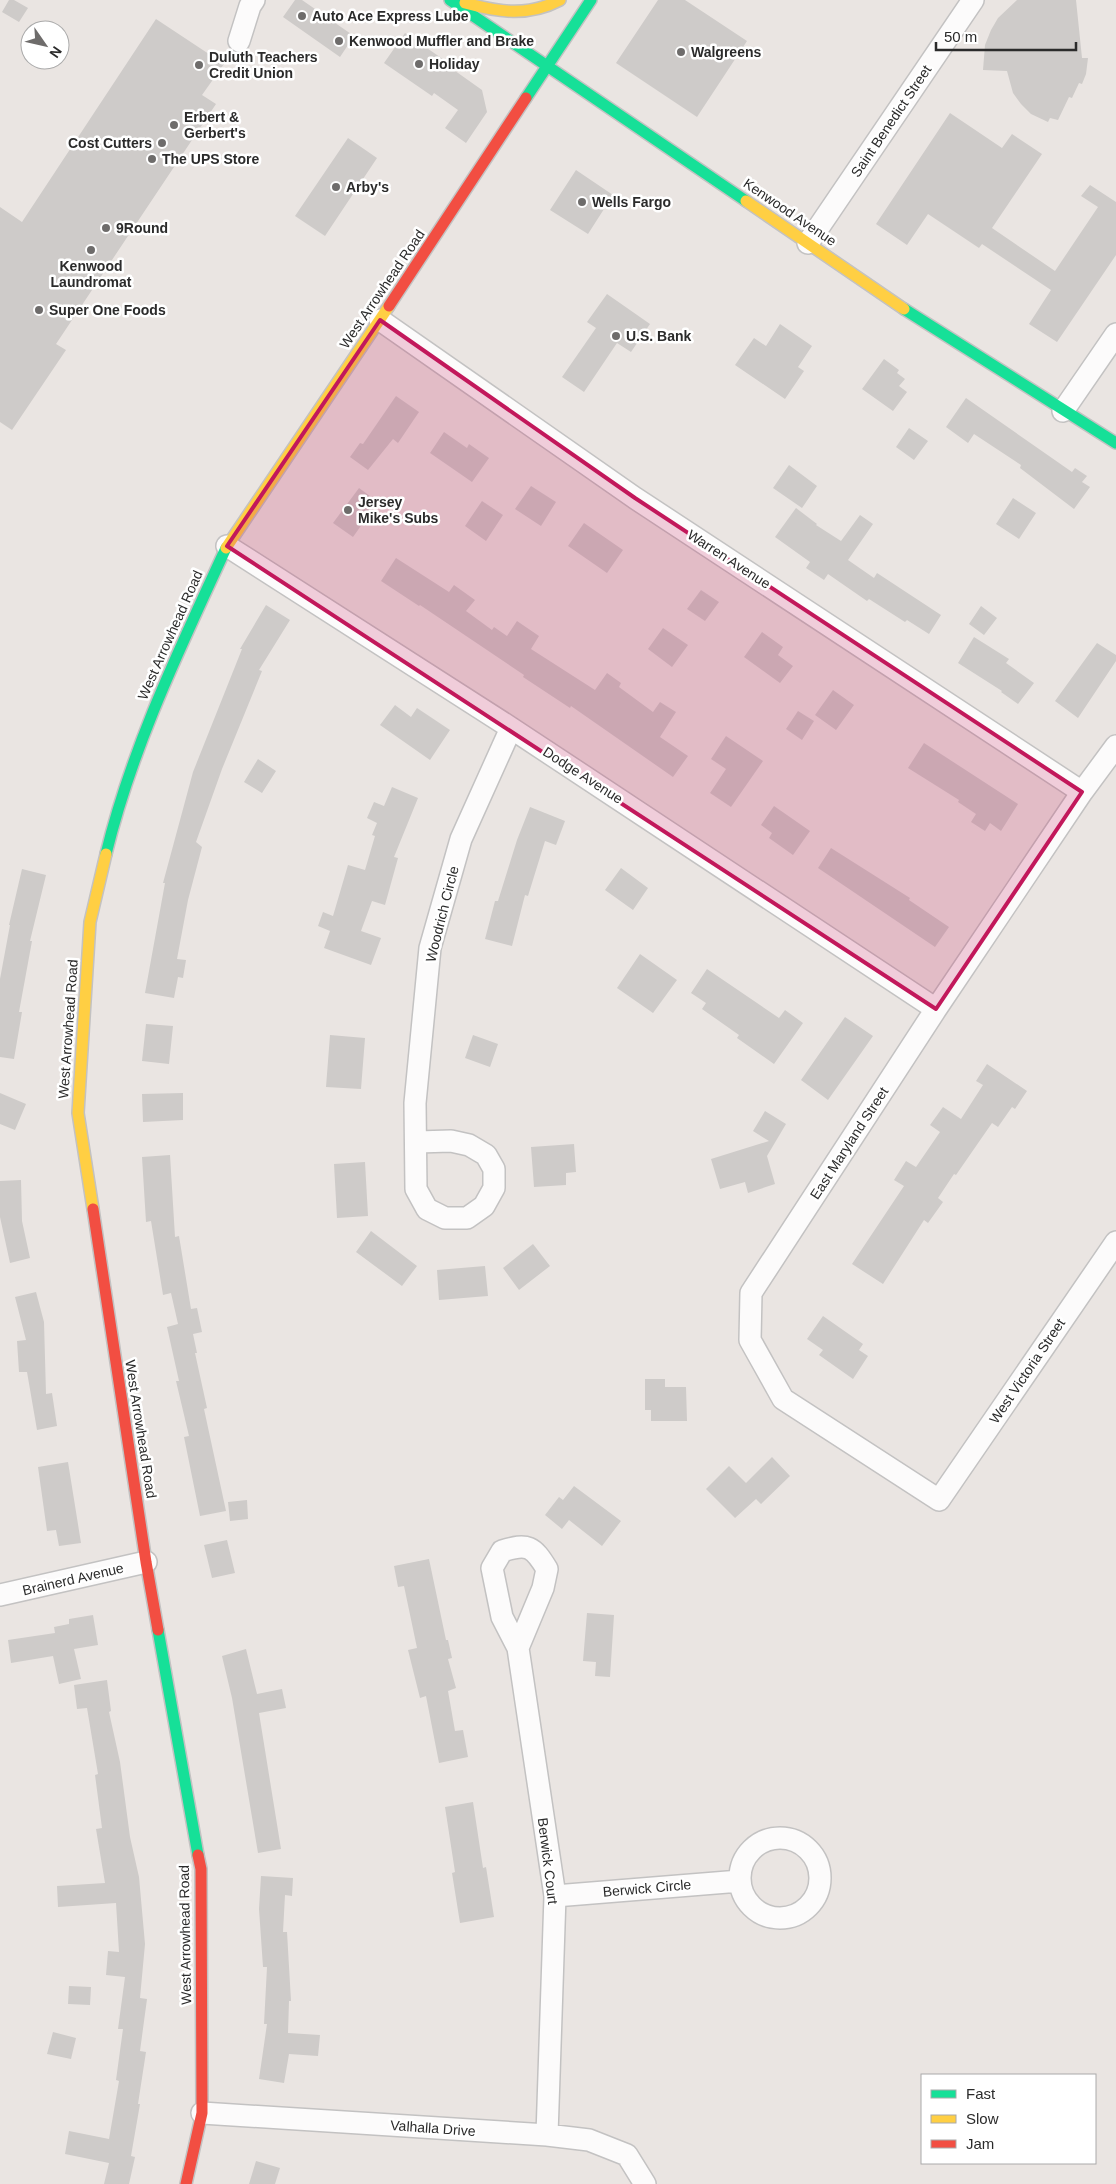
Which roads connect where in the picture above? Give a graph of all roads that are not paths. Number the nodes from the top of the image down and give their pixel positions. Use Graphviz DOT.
graph roads {
  1 [pos="254,0"];
  2 [pos="452,0"];
  3 [pos="560,0"];
  4 [pos="591,0"];
  5 [pos="973,0"];
  6 [pos="239,41"];
  7 [pos="547,66"];
  8 [pos="808,243"];
  9 [pos="380,320"];
  10 [pos="1116,334"];
  11 [pos="1063,412"];
  12 [pos="1116,443"];
  13 [pos="227,546"];
  14 [pos="511,728"];
  15 [pos="1116,746"];
  16 [pos="1082,792"];
  17 [pos="936,1009"];
  18 [pos="417,1142"];
  19 [pos="1116,1242"];
  20 [pos="939,1500"];
  21 [pos="146,1562"];
  22 [pos="0,1595"];
  23 [pos="518,1648"];
  24 [pos="740,1881"];
  25 [pos="555,1896"];
  26 [pos="202,2113"];
  27 [pos="546,2135"];
  28 [pos="186,2184"];
  29 [pos="645,2184"];
  1 -- 6 [label="street"];
  2 -- 3 [label="street"];
  2 -- 7 [label="street, Kenwood Avenue"];
  4 -- 7 [label="street, West Arrowhead Road"];
  5 -- 8 [label="street, Saint Benedict Street"];
  7 -- 8 [label="street, Kenwood Avenue"];
  7 -- 9 [label="street, West Arrowhead Road"];
  8 -- 11 [label="street, Kenwood Avenue"];
  9 -- 13 [label="street, West Arrowhead Road"];
  9 -- 16 [label="street, Warren Avenue"];
  10 -- 11 [label="street"];
  11 -- 12 [label="street, Kenwood Avenue"];
  13 -- 14 [label="street, Dodge Avenue"];
  13 -- 21 [label="street, West Arrowhead Road"];
  14 -- 17 [label="street, Dodge Avenue"];
  14 -- 18 [label="street, Woodrich Circle"];
  15 -- 16 [label="street, East Maryland Street"];
  16 -- 17 [label="street, East Maryland Street"];
  17 -- 20 [label="street, East Maryland Street"];
  19 -- 20 [label="street, West Victoria Street"];
  21 -- 22 [label="street, Brainerd Avenue"];
  21 -- 26 [label="street, West Arrowhead Road"];
  23 -- 25 [label="street, Berwick Court"];
  24 -- 25 [label="street, Berwick Circle"];
  25 -- 27 [label="street, Berwick Court"];
  26 -- 27 [label="street, Valhalla Drive"];
  26 -- 28 [label="street, West Arrowhead Road"];
  27 -- 29 [label="street, Valhalla Drive"];
}
